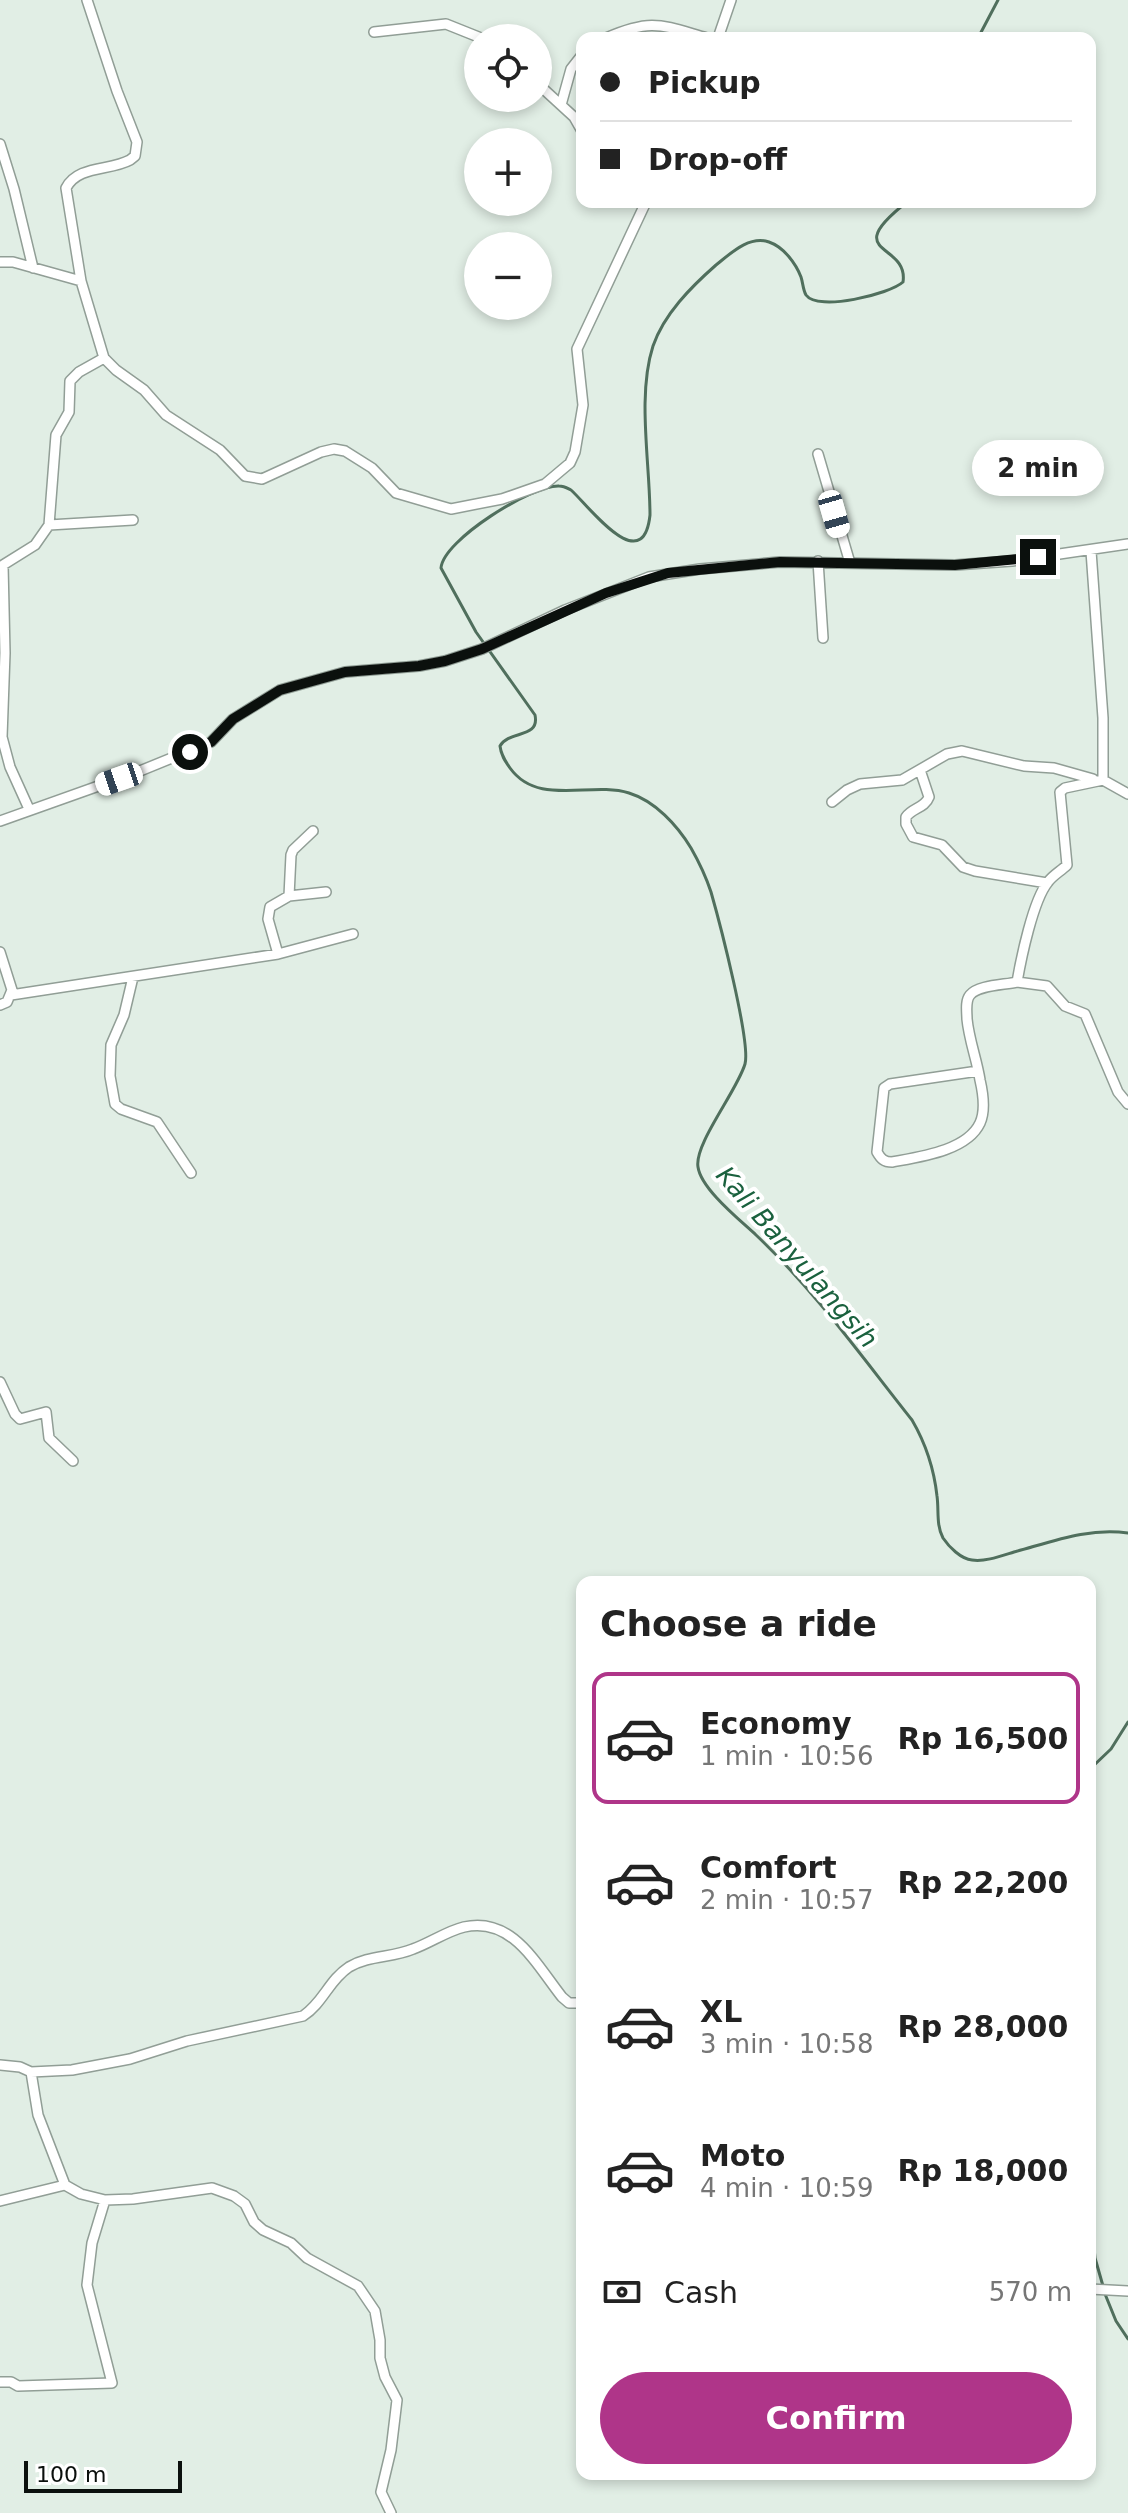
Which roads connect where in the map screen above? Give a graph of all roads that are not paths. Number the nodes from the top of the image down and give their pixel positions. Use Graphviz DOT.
graph roads {
  1 [pos="87,0"];
  2 [pos="731,0"];
  3 [pos="464,31"];
  4 [pos="374,32"];
  5 [pos="621,32"];
  6 [pos="686,32"];
  7 [pos="720,32"];
  8 [pos="576,63"];
  9 [pos="552,97"];
  10 [pos="561,105"];
  11 [pos="576,120"];
  12 [pos="0,144"];
  13 [pos="642,208"];
  14 [pos="0,262"];
  15 [pos="33,268"];
  16 [pos="81,281"];
  17 [pos="104,358"];
  18 [pos="818,454"];
  19 [pos="133,520"];
  20 [pos="49,525"];
  21 [pos="1128,544"];
  22 [pos="1091,551"];
  23 [pos="818,561"];
  24 [pos="850,563"];
  25 [pos="2,565"];
  26 [pos="823,638"];
  27 [pos="920,770"];
  28 [pos="1099,780"];
  29 [pos="1128,794"];
  30 [pos="832,802"];
  31 [pos="29,809"];
  32 [pos="0,821"];
  33 [pos="313,831"];
  34 [pos="1047,883"];
  35 [pos="326,892"];
  36 [pos="289,896"];
  37 [pos="353,934"];
  38 [pos="0,952"];
  39 [pos="278,954"];
  40 [pos="133,977"];
  41 [pos="1017,982"];
  42 [pos="11,995"];
  43 [pos="0,1005"];
  44 [pos="978,1071"];
  45 [pos="1128,1104"];
  46 [pos="191,1173"];
  47 [pos="0,1382"];
  48 [pos="73,1461"];
  49 [pos="576,2003"];
  50 [pos="0,2065"];
  51 [pos="31,2072"];
  52 [pos="65,2185"];
  53 [pos="105,2200"];
  54 [pos="0,2201"];
  55 [pos="1096,2289"];
  56 [pos="1127,2290"];
  57 [pos="0,2382"];
  58 [pos="391,2513"];
  1 -- 16 [label="street"];
  2 -- 7 [label="street"];
  3 -- 4 [label="street"];
  5 -- 6 [label="street"];
  8 -- 10 [label="street"];
  9 -- 10 [label="street"];
  10 -- 11 [label="street"];
  12 -- 15 [label="street"];
  13 -- 17 [label="street"];
  14 -- 15 [label="street"];
  15 -- 16 [label="street"];
  16 -- 17 [label="street"];
  17 -- 20 [label="street"];
  18 -- 24 [label="street"];
  19 -- 20 [label="street"];
  20 -- 25 [label="street"];
  21 -- 22 [label="street"];
  22 -- 24 [label="street"];
  22 -- 28 [label="street"];
  23 -- 24 [label="street"];
  23 -- 26 [label="street"];
  23 -- 31 [label="street"];
  25 -- 31 [label="street"];
  27 -- 28 [label="street"];
  27 -- 30 [label="street"];
  27 -- 34 [label="street"];
  28 -- 29 [label="street"];
  28 -- 34 [label="street"];
  31 -- 32 [label="street"];
  33 -- 36 [label="street"];
  34 -- 41 [label="street"];
  35 -- 36 [label="street"];
  36 -- 39 [label="street"];
  37 -- 39 [label="street"];
  38 -- 42 [label="street"];
  39 -- 40 [label="street"];
  40 -- 42 [label="street"];
  40 -- 46 [label="street"];
  41 -- 44 [label="street"];
  41 -- 45 [label="street"];
  42 -- 43 [label="street"];
  44 -- 44 [label="street"];
  47 -- 48 [label="street"];
  49 -- 51 [label="street"];
  50 -- 51 [label="street"];
  51 -- 52 [label="street"];
  52 -- 53 [label="street"];
  52 -- 54 [label="street"];
  53 -- 57 [label="street"];
  53 -- 58 [label="street"];
  55 -- 56 [label="street"];
}
